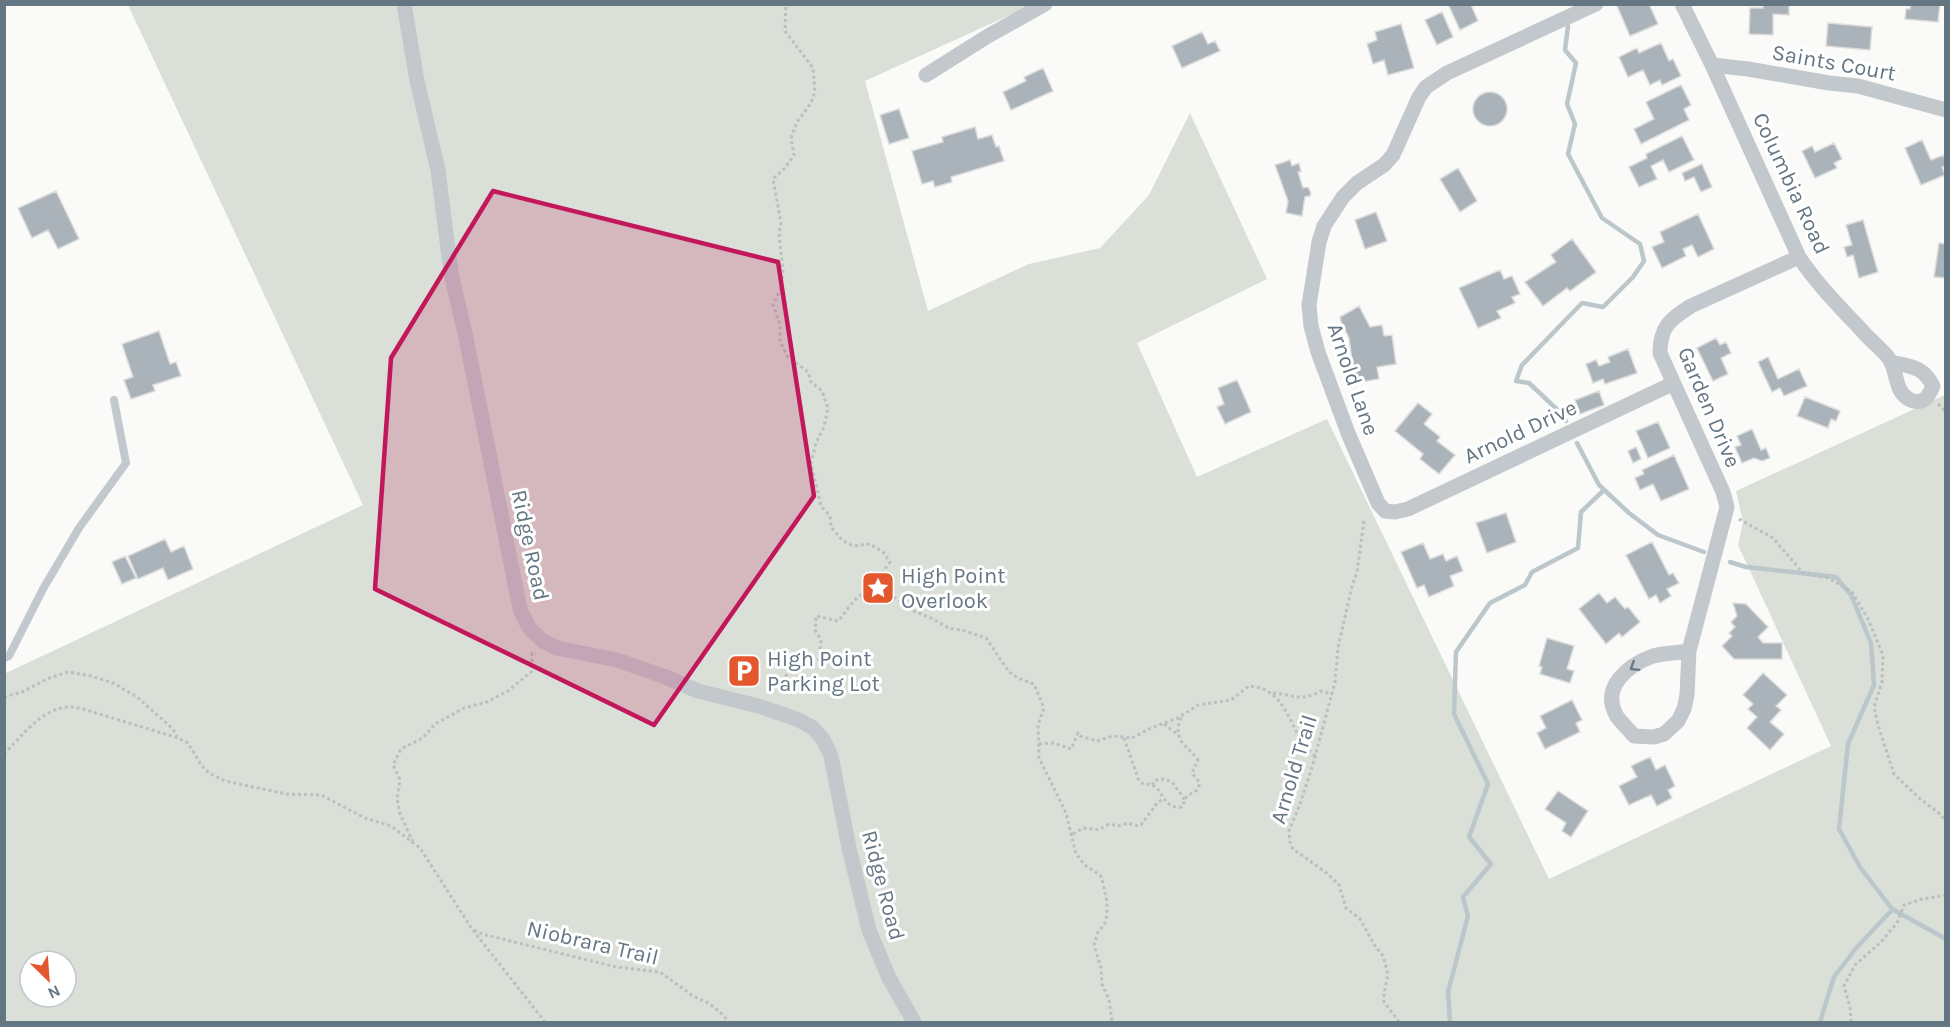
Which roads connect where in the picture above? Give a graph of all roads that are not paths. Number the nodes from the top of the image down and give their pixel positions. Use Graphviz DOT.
graph roads {
  1 [pos="404,4"];
  2 [pos="1045,4"];
  3 [pos="1596,4"];
  4 [pos="1682,4"];
  5 [pos="1712,65"];
  6 [pos="926,75"];
  7 [pos="1946,110"];
  8 [pos="1799,257"];
  9 [pos="1891,362"];
  10 [pos="1672,384"];
  11 [pos="114,400"];
  12 [pos="1385,511"];
  13 [pos="1689,651"];
  14 [pos="4,658"];
  15 [pos="914,1023"];
  1 -- 15 [label="street, Ridge Road"];
  2 -- 6 [label="street"];
  3 -- 12 [label="street, Arnold Lane"];
  4 -- 5 [label="street, Columbia Road"];
  5 -- 7 [label="street, Saints Court"];
  5 -- 8 [label="street, Columbia Road"];
  8 -- 9 [label="street, Columbia Road"];
  8 -- 10 [label="street, Garden Drive"];
  10 -- 12 [label="street, Arnold Drive"];
  10 -- 13 [label="street, Garden Drive"];
  11 -- 14 [label="lane"];
  13 -- 13 [label="street, one-way"];
}
